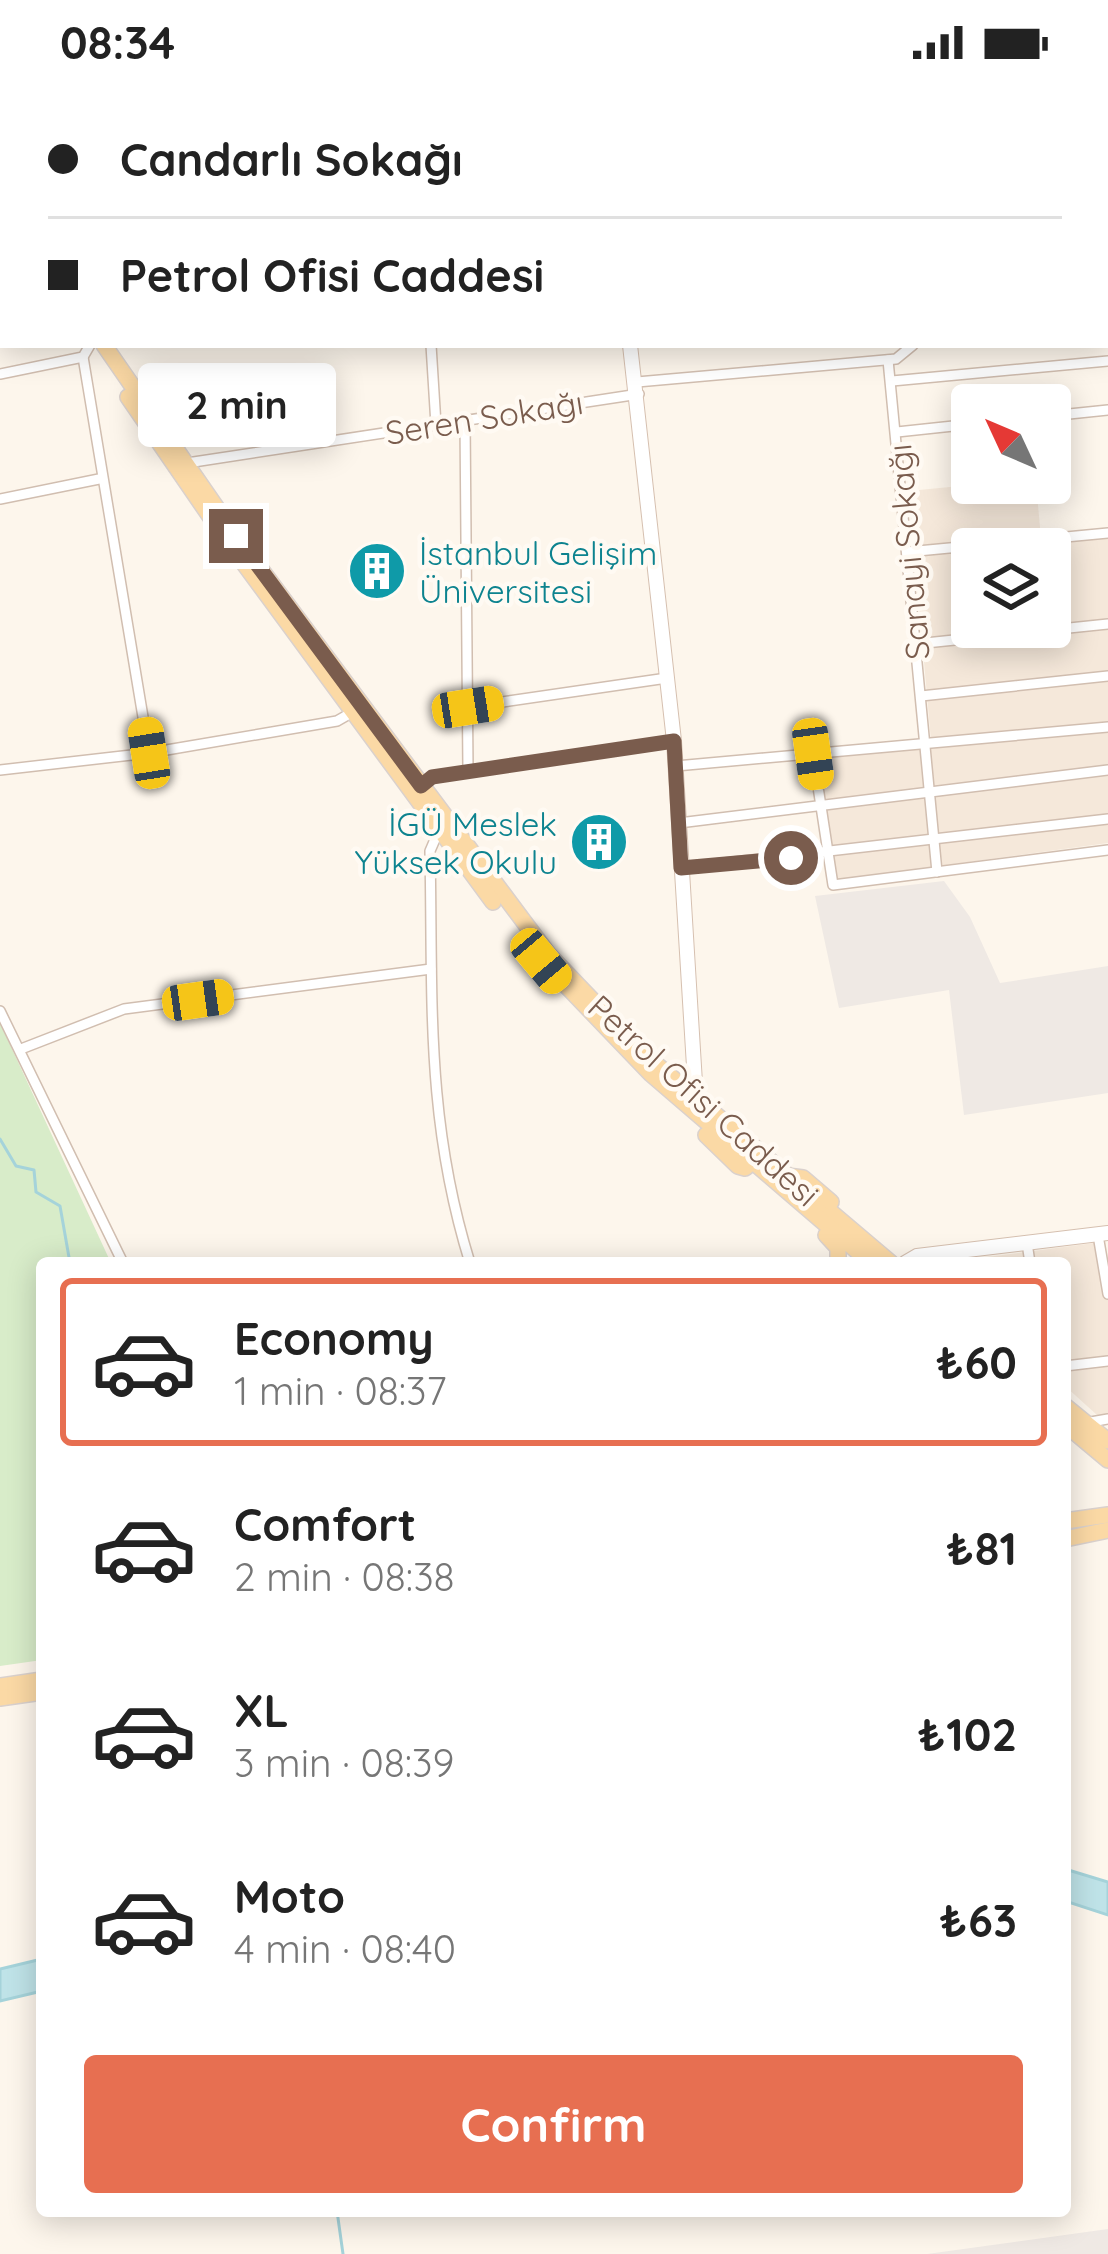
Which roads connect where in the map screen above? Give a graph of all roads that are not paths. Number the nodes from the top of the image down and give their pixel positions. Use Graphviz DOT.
graph roads {
  1 [pos="106,348"];
  2 [pos="431,348"];
  3 [pos="631,348"];
  4 [pos="88,349"];
  5 [pos="910,349"];
  6 [pos="888,360"];
  7 [pos="1108,361"];
  8 [pos="0,374"];
  9 [pos="892,381"];
  10 [pos="638,388"];
  11 [pos="1108,410"];
  12 [pos="1071,414"];
  13 [pos="465,420"];
  14 [pos="436,425"];
  15 [pos="951,426"];
  16 [pos="897,432"];
  17 [pos="187,463"];
  18 [pos="100,479"];
  19 [pos="0,499"];
  20 [pos="1108,533"];
  21 [pos="907,552"];
  22 [pos="1108,624"];
  23 [pos="916,644"];
  24 [pos="1108,676"];
  25 [pos="668,678"];
  26 [pos="921,696"];
  27 [pos="468,707"];
  28 [pos="351,713"];
  29 [pos="1108,728"];
  30 [pos="674,741"];
  31 [pos="926,745"];
  32 [pos="149,753"];
  33 [pos="813,754"];
  34 [pos="676,766"];
  35 [pos="0,770"];
  36 [pos="1108,770"];
  37 [pos="468,771"];
  38 [pos="416,790"];
  39 [pos="931,792"];
  40 [pos="820,806"];
  41 [pos="1108,819"];
  42 [pos="679,823"];
  43 [pos="439,830"];
  44 [pos="938,839"];
  45 [pos="1108,850"];
  46 [pos="828,854"];
  47 [pos="681,868"];
  48 [pos="938,872"];
  49 [pos="431,969"];
  50 [pos="0,1011"];
  51 [pos="21,1049"];
  52 [pos="696,1099"];
  53 [pos="755,1159"];
  54 [pos="782,1182"];
  55 [pos="1103,1234"];
  56 [pos="1027,1244"];
  57 [pos="120,1257"];
  58 [pos="468,1257"];
  59 [pos="837,1257"];
  60 [pos="864,1257"];
  61 [pos="886,1257"];
  62 [pos="914,1257"];
  63 [pos="1029,1257"];
  64 [pos="1108,1294"];
  65 [pos="1108,1361"];
  66 [pos="1071,1365"];
  67 [pos="1071,1414"];
  68 [pos="1108,1419"];
  69 [pos="1071,1426"];
  70 [pos="1082,1429"];
  71 [pos="1108,1442"];
  72 [pos="1108,1463"];
  73 [pos="1108,1511"];
  74 [pos="1071,1520"];
  75 [pos="1108,1530"];
  76 [pos="1071,1538"];
  77 [pos="36,1681"];
  78 [pos="0,1686"];
  79 [pos="36,1693"];
  80 [pos="0,1698"];
  1 -- 17 [label="main road, Petrol Ofisi Caddesi"];
  2 -- 14 [label="street"];
  3 -- 10 [label="street"];
  4 -- 8 [label="street"];
  4 -- 18 [label="street"];
  4 -- 28 [label="main road, Petrol Ofisi Caddesi"];
  5 -- 6 [label="street, Seren Sokağı"];
  6 -- 9 [label="street, Sanayi Sokağı"];
  6 -- 10 [label="street, Seren Sokağı"];
  7 -- 9 [label="street"];
  9 -- 16 [label="street, Sanayi Sokağı"];
  10 -- 13 [label="street, Seren Sokağı"];
  10 -- 25 [label="street"];
  11 -- 12 [label="street"];
  13 -- 14 [label="street, Seren Sokağı"];
  13 -- 27 [label="street"];
  14 -- 17 [label="street, Seren Sokağı"];
  15 -- 16 [label="street"];
  16 -- 21 [label="street, Sanayi Sokağı"];
  17 -- 38 [label="main road, Petrol Ofisi Caddesi"];
  18 -- 19 [label="street"];
  18 -- 32 [label="street"];
  20 -- 21 [label="street"];
  21 -- 23 [label="street, Sanayi Sokağı"];
  22 -- 23 [label="street"];
  23 -- 26 [label="street, Sanayi Sokağı"];
  24 -- 26 [label="street"];
  25 -- 27 [label="street"];
  25 -- 30 [label="street"];
  26 -- 31 [label="street, Sanayi Sokağı"];
  27 -- 37 [label="street"];
  28 -- 32 [label="street"];
  28 -- 38 [label="main road, Petrol Ofisi Caddesi"];
  29 -- 31 [label="street"];
  30 -- 34 [label="street"];
  30 -- 37 [label="street"];
  31 -- 33 [label="street"];
  31 -- 39 [label="street, Sanayi Sokağı"];
  32 -- 35 [label="street"];
  33 -- 34 [label="street"];
  33 -- 40 [label="street"];
  34 -- 42 [label="street"];
  36 -- 39 [label="street"];
  37 -- 38 [label="street"];
  38 -- 43 [label="main road, Petrol Ofisi Caddesi"];
  38 -- 52 [label="main road, Petrol Ofisi Caddesi"];
  39 -- 40 [label="street"];
  39 -- 44 [label="street, Sanayi Sokağı"];
  40 -- 42 [label="street"];
  40 -- 46 [label="street"];
  41 -- 44 [label="street"];
  42 -- 47 [label="street"];
  43 -- 49 [label="street"];
  43 -- 53 [label="main road, Petrol Ofisi Caddesi"];
  44 -- 46 [label="street"];
  44 -- 48 [label="street, Sanayi Sokağı"];
  45 -- 48 [label="street"];
  46 -- 47 [label="street"];
  46 -- 48 [label="street"];
  47 -- 52 [label="street"];
  49 -- 51 [label="street"];
  49 -- 58 [label="street"];
  50 -- 51 [label="street"];
  51 -- 57 [label="street"];
  52 -- 53 [label="main road, Petrol Ofisi Caddesi"];
  53 -- 54 [label="main road, Petrol Ofisi Caddesi"];
  54 -- 59 [label="main road"];
  54 -- 60 [label="main road, Petrol Ofisi Caddesi"];
  54 -- 61 [label="main road"];
  55 -- 56 [label="street"];
  55 -- 64 [label="street"];
  56 -- 62 [label="street"];
  56 -- 63 [label="street"];
  65 -- 66 [label="street"];
  67 -- 70 [label="main road"];
  68 -- 70 [label="street"];
  69 -- 70 [label="main road"];
  70 -- 71 [label="main road"];
  70 -- 72 [label="main road"];
  73 -- 74 [label="main road"];
  75 -- 76 [label="main road"];
  77 -- 78 [label="main road"];
  79 -- 80 [label="main road"];
}
